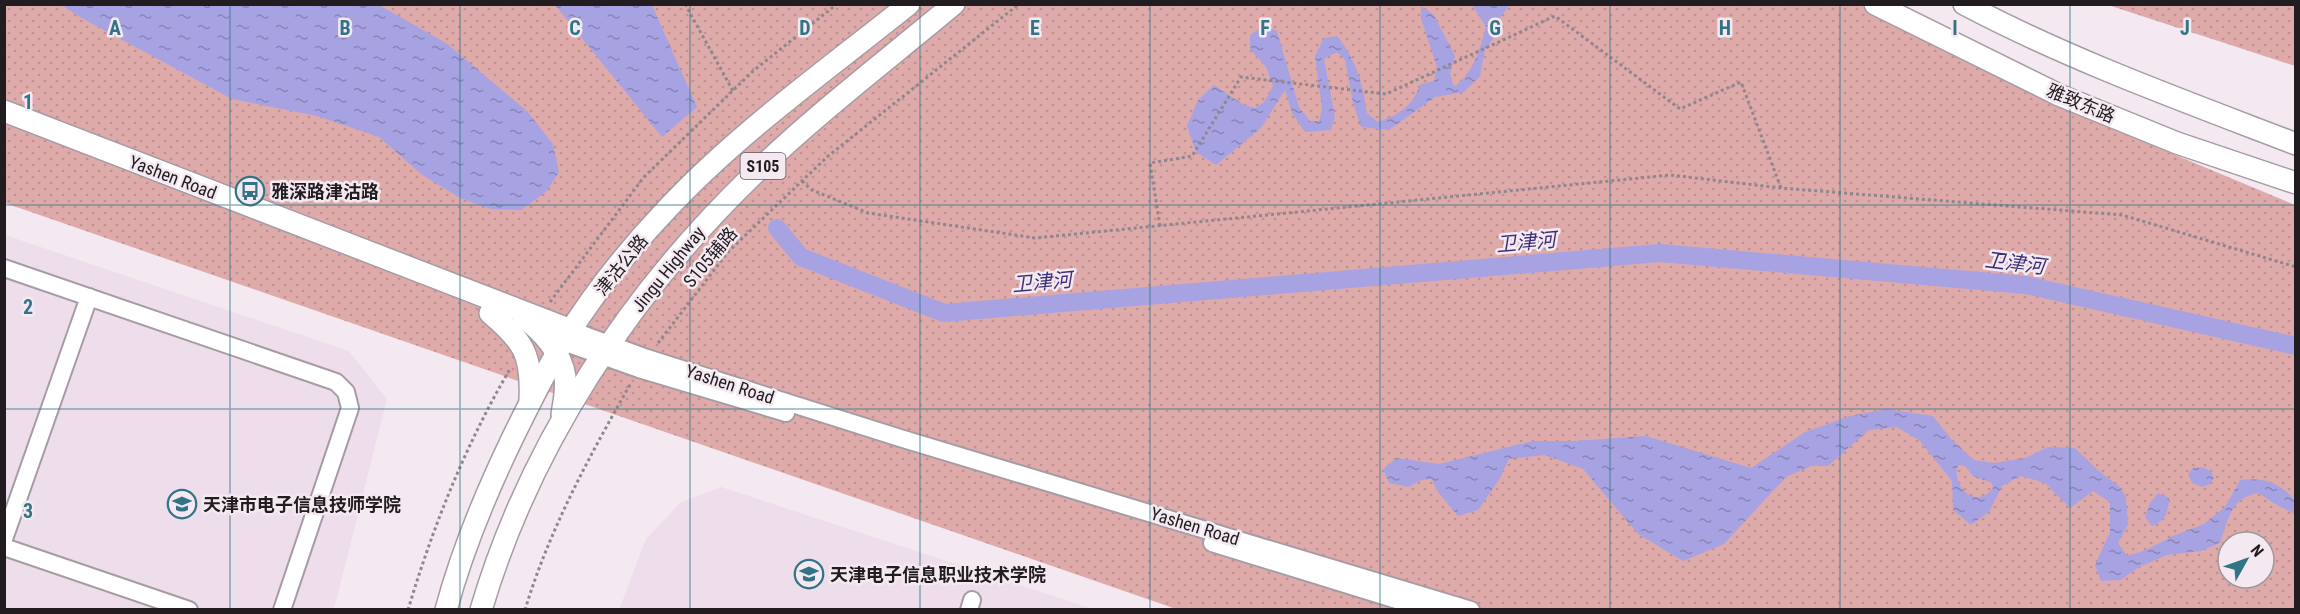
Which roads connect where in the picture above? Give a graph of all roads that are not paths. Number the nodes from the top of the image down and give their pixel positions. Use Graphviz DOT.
graph roads {
  1 [pos="909,4"];
  2 [pos="954,4"];
  3 [pos="1875,4"];
  4 [pos="1964,4"];
  5 [pos="4,111"];
  6 [pos="4,127"];
  7 [pos="2295,144"];
  8 [pos="2295,183"];
  9 [pos="4,268"];
  10 [pos="89,297"];
  11 [pos="511,307"];
  12 [pos="490,313"];
  13 [pos="541,333"];
  14 [pos="564,342"];
  15 [pos="605,350"];
  16 [pos="643,363"];
  17 [pos="530,404"];
  18 [pos="561,420"];
  19 [pos="4,538"];
  20 [pos="4,547"];
  21 [pos="189,609"];
  22 [pos="282,609"];
  23 [pos="446,609"];
  24 [pos="482,609"];
  25 [pos="1429,609"];
  26 [pos="1471,609"];
  1 -- 14 [label="main road, 津沽公路 / S105"];
  2 -- 15 [label="main road, Jingu Highway / S105"];
  3 -- 8 [label="main road, 雅致东路"];
  4 -- 7 [label="main road"];
  5 -- 11 [label="main road, Yashen Road"];
  6 -- 12 [label="main road, Yashen Road"];
  9 -- 10 [label="street"];
  10 -- 19 [label="street"];
  10 -- 22 [label="street"];
  11 -- 13 [label="main road"];
  11 -- 14 [label="main road, Yashen Road"];
  12 -- 13 [label="main road, Yashen Road"];
  12 -- 17 [label="main road"];
  13 -- 14 [label="main road, Yashen Road"];
  14 -- 15 [label="street, Yashen Road"];
  14 -- 17 [label="main road, 津沽公路 / S105"];
  14 -- 18 [label="main road"];
  15 -- 16 [label="street, Yashen Road"];
  15 -- 18 [label="main road, Jingu Highway / S105"];
  16 -- 25 [label="street, Yashen Road"];
  16 -- 26 [label="street, Yashen Road"];
  17 -- 23 [label="main road, 津沽公路 / S105"];
  18 -- 24 [label="main road, Jingu Highway / S105"];
  20 -- 21 [label="street"];
}
